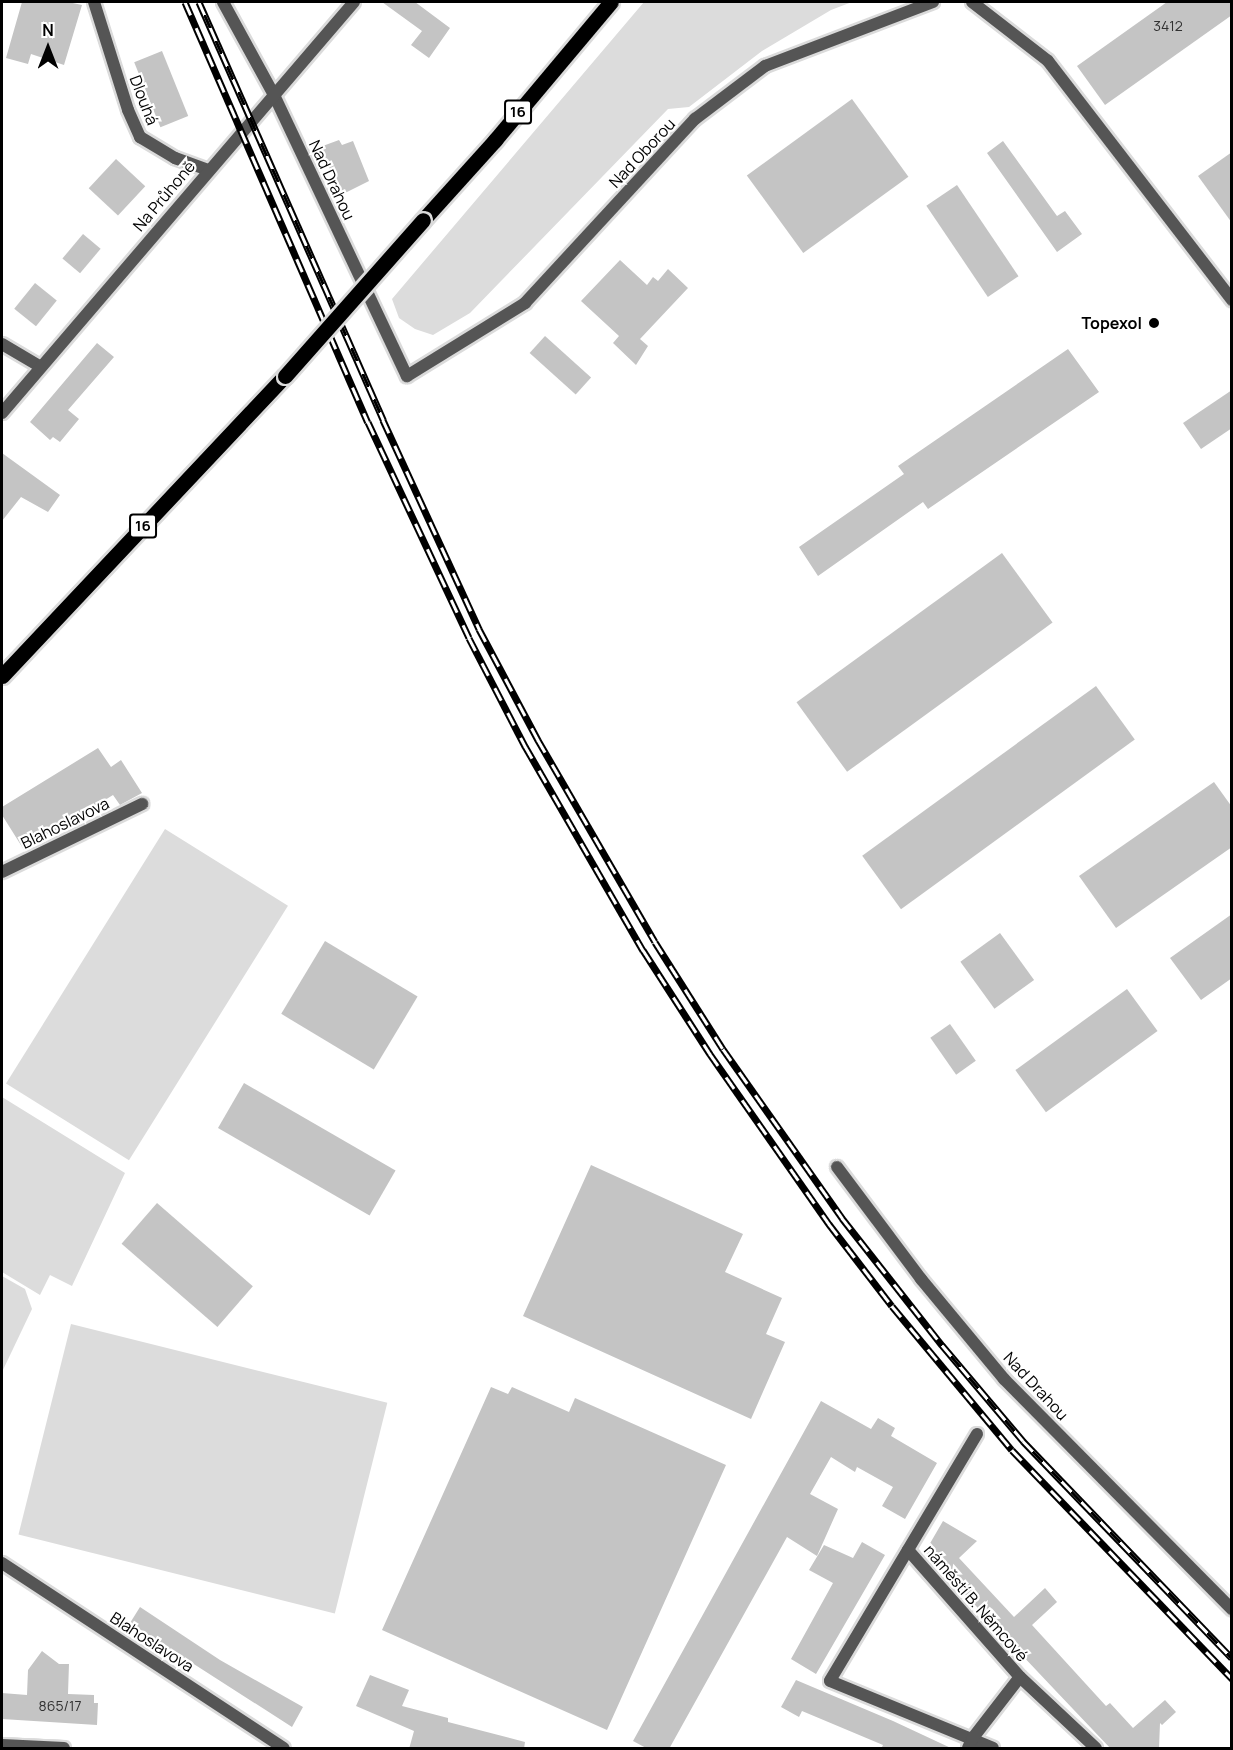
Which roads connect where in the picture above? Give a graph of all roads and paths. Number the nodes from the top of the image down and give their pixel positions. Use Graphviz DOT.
graph roads {
  1 [pos="94,2"];
  2 [pos="223,2"];
  3 [pos="354,2"];
  4 [pos="611,2"];
  5 [pos="933,2"];
  6 [pos="972,2"];
  7 [pos="274,95"];
  8 [pos="208,170"];
  9 [pos="1232,300"];
  10 [pos="2,344"];
  11 [pos="41,367"];
  12 [pos="407,376"];
  13 [pos="2,412"];
  14 [pos="2,676"];
  15 [pos="142,804"];
  16 [pos="2,872"];
  17 [pos="837,1167"];
  18 [pos="977,1434"];
  19 [pos="908,1550"];
  20 [pos="2,1563"];
  21 [pos="1232,1609"];
  22 [pos="1020,1677"];
  23 [pos="970,1744"];
  24 [pos="2,1745"];
  25 [pos="63,1749"];
  26 [pos="284,1749"];
  27 [pos="993,1749"];
  28 [pos="1096,1749"];
  1 -- 8 [label="street, Dlouhá"];
  2 -- 7 [label="street, Nad Drahou"];
  3 -- 7 [label="street, Na Průhoně"];
  4 -- 14 [label="main road, 16, bridge"];
  5 -- 12 [label="street, Nad Oborou"];
  6 -- 9 [label="street"];
  7 -- 8 [label="street, Na Průhoně"];
  7 -- 12 [label="street, Nad Drahou"];
  8 -- 11 [label="street, Na Průhoně"];
  10 -- 11 [label="street"];
  11 -- 13 [label="street, Na Průhoně"];
  15 -- 16 [label="street, Blahoslavova"];
  17 -- 21 [label="street, Nad Drahou"];
  18 -- 19 [label="street, náměstí B. Němcové"];
  19 -- 22 [label="street, náměstí B. Němcové"];
  19 -- 23 [label="street, náměstí B. Němcové"];
  20 -- 26 [label="street, Blahoslavova"];
  22 -- 23 [label="street, náměstí B. Němcové"];
  22 -- 28 [label="street, náměstí B. Němcové"];
  23 -- 27 [label="street, náměstí B. Němcové"];
  24 -- 25 [label="street"];
}
